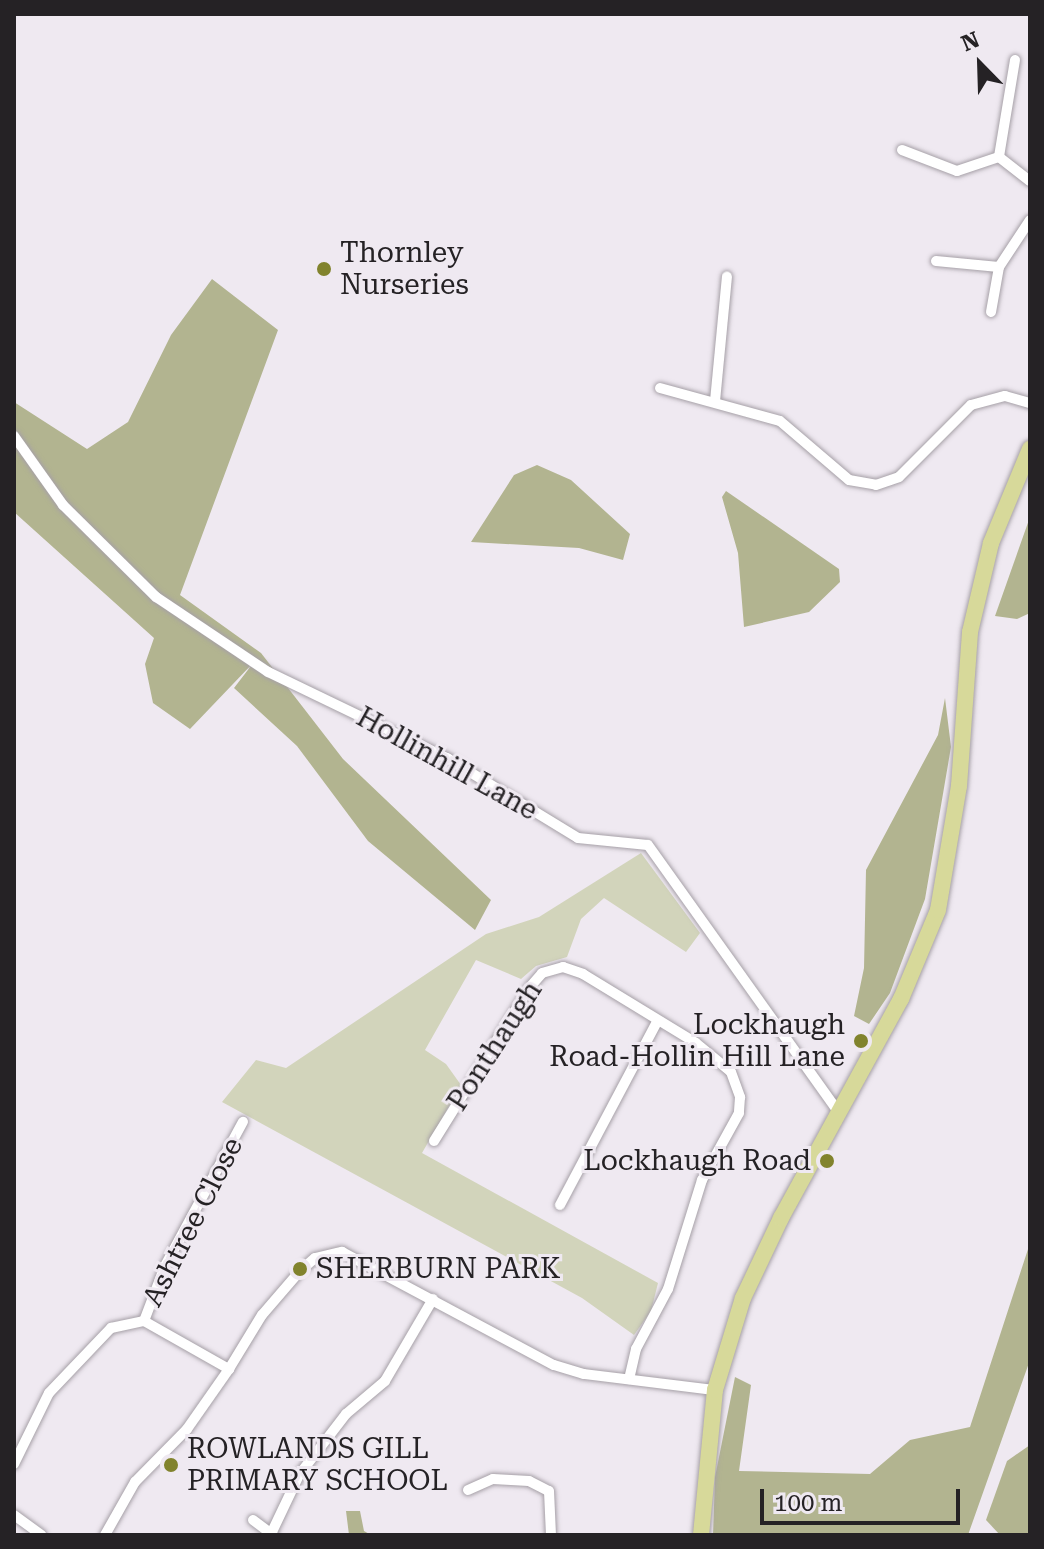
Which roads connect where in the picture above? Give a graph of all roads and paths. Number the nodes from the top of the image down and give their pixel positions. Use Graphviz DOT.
graph roads {
  1 [pos="1015,60"];
  2 [pos="902,150"];
  3 [pos="999,157"];
  4 [pos="1030,181"];
  5 [pos="1030,220"];
  6 [pos="936,261"];
  7 [pos="999,267"];
  8 [pos="727,277"];
  9 [pos="991,312"];
  10 [pos="660,388"];
  11 [pos="715,401"];
  12 [pos="1030,403"];
  13 [pos="14,436"];
  14 [pos="1030,449"];
  15 [pos="657,1022"];
  16 [pos="840,1114"];
  17 [pos="243,1122"];
  18 [pos="434,1141"];
  19 [pos="560,1205"];
  20 [pos="433,1299"];
  21 [pos="144,1321"];
  22 [pos="229,1369"];
  23 [pos="629,1379"];
  24 [pos="715,1390"];
  25 [pos="14,1464"];
  26 [pos="468,1490"];
  27 [pos="14,1515"];
  28 [pos="253,1520"];
  29 [pos="272,1534"];
  30 [pos="42,1535"];
  31 [pos="105,1535"];
  32 [pos="551,1535"];
  33 [pos="701,1535"];
  1 -- 3 [label="street"];
  2 -- 3 [label="street"];
  3 -- 4 [label="street"];
  5 -- 7 [label="street"];
  6 -- 7 [label="street"];
  7 -- 9 [label="street"];
  8 -- 11 [label="street"];
  10 -- 11 [label="street"];
  11 -- 12 [label="street"];
  13 -- 16 [label="street, Hollinhill Lane"];
  14 -- 16 [label="main road"];
  15 -- 18 [label="street, Ponthaugh"];
  15 -- 19 [label="street"];
  15 -- 23 [label="street, Ponthaugh"];
  16 -- 24 [label="main road"];
  17 -- 21 [label="street, Ashtree Close"];
  20 -- 22 [label="street"];
  20 -- 23 [label="street"];
  20 -- 29 [label="street"];
  21 -- 22 [label="street"];
  21 -- 25 [label="street"];
  22 -- 31 [label="street"];
  23 -- 24 [label="street"];
  24 -- 33 [label="main road"];
  26 -- 32 [label="street"];
  27 -- 30 [label="street"];
  28 -- 29 [label="street"];
}
